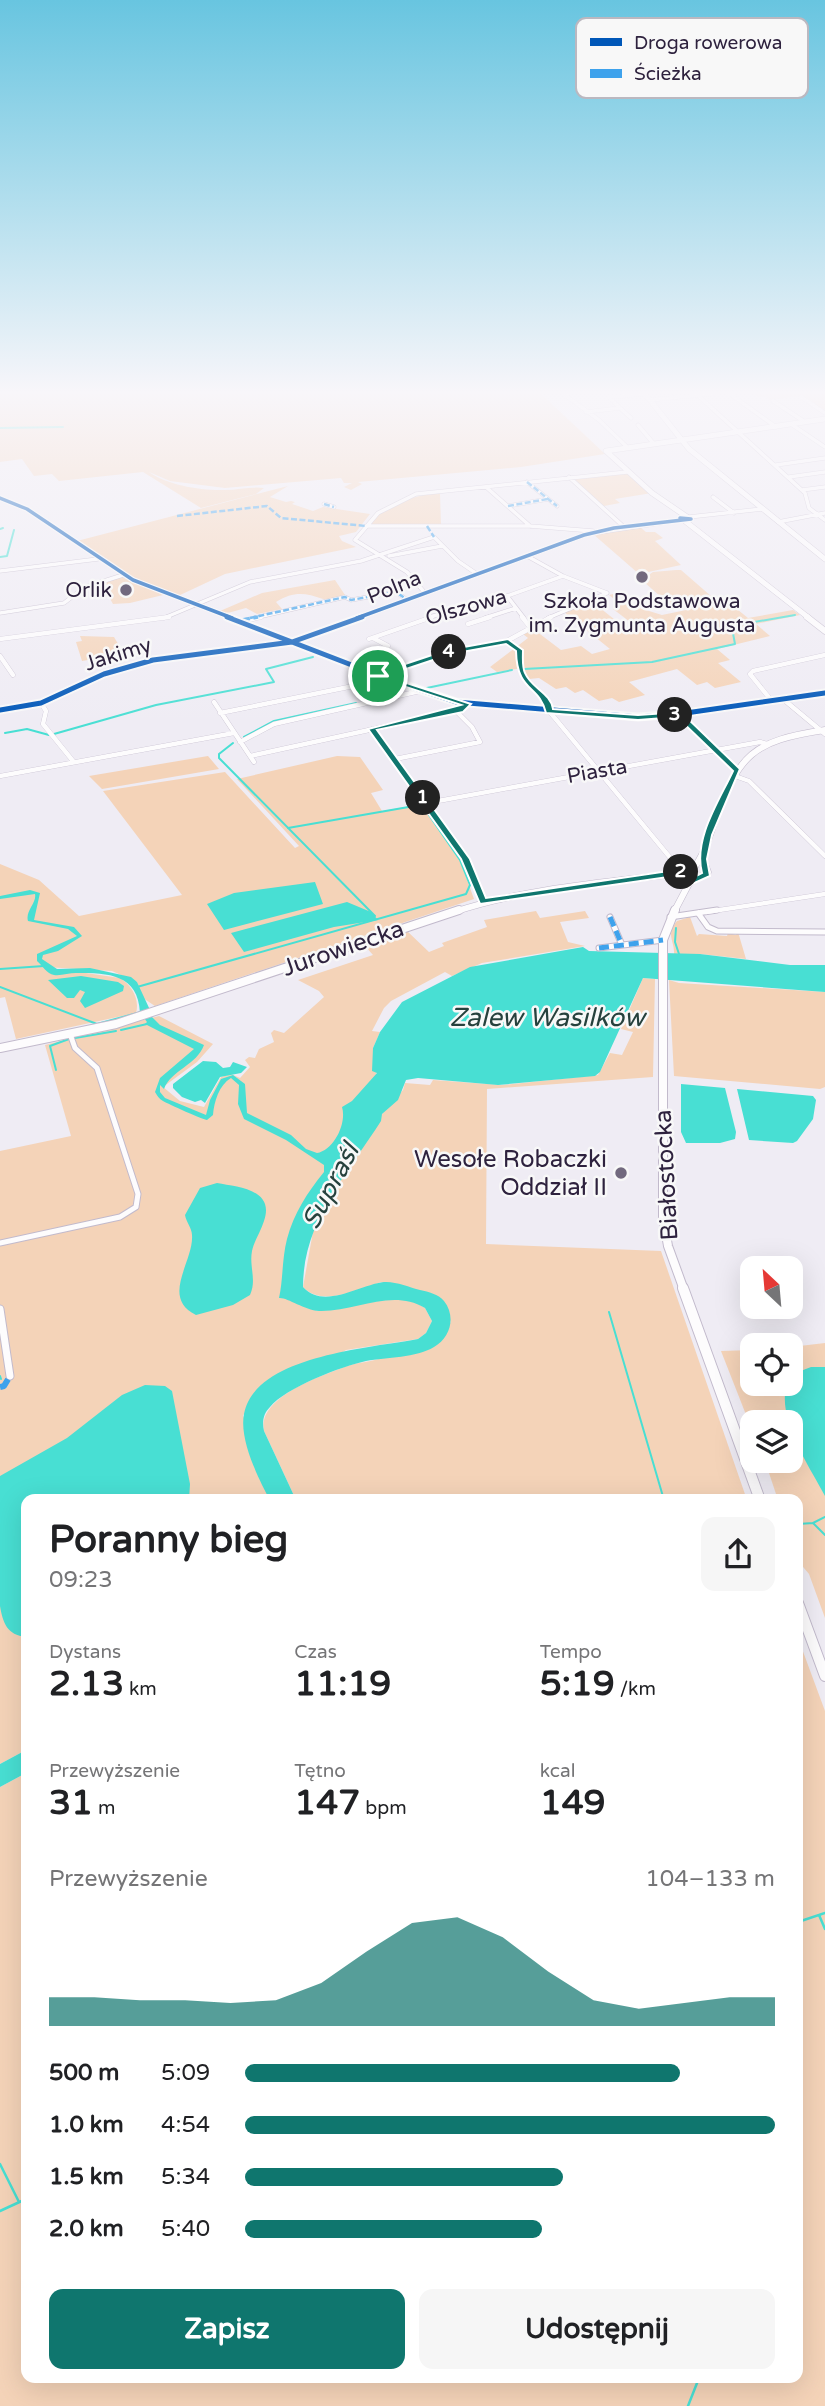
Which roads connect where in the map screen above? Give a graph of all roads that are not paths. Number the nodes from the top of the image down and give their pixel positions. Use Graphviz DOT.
graph roads {
  1 [pos="11,502"];
  2 [pos="398,502"];
  3 [pos="504,502"];
  4 [pos="529,502"];
  5 [pos="552,502"];
  6 [pos="597,502"];
  7 [pos="665,502"];
  8 [pos="720,502"];
  9 [pos="754,502"];
  10 [pos="807,502"];
  11 [pos="324,503"];
  12 [pos="508,506"];
  13 [pos="557,506"];
  14 [pos="334,507"];
  15 [pos="762,509"];
  16 [pos="734,513"];
  17 [pos="825,513"];
  18 [pos="817,514"];
  19 [pos="685,518"];
  20 [pos="825,520"];
  21 [pos="778,522"];
  22 [pos="366,526"];
  23 [pos="530,526"];
  24 [pos="624,527"];
  25 [pos="594,532"];
  26 [pos="442,546"];
  27 [pos="382,556"];
  28 [pos="527,556"];
  29 [pos="98,559"];
  30 [pos="825,559"];
  31 [pos="0,571"];
  32 [pos="477,573"];
  33 [pos="123,575"];
  34 [pos="564,576"];
  35 [pos="425,593"];
  36 [pos="507,596"];
  37 [pos="407,599"];
  38 [pos="196,606"];
  39 [pos="516,608"];
  40 [pos="0,613"];
  41 [pos="238,622"];
  42 [pos="468,624"];
  43 [pos="530,627"];
  44 [pos="825,631"];
  45 [pos="0,639"];
  46 [pos="292,642"];
  47 [pos="506,642"];
  48 [pos="388,646"];
  49 [pos="825,655"];
  50 [pos="0,656"];
  51 [pos="13,675"];
  52 [pos="378,676"];
  53 [pos="388,679"];
  54 [pos="420,691"];
  55 [pos="825,693"];
  56 [pos="783,699"];
  57 [pos="771,700"];
  58 [pos="214,702"];
  59 [pos="41,703"];
  60 [pos="467,704"];
  61 [pos="0,710"];
  62 [pos="456,711"];
  63 [pos="549,711"];
  64 [pos="220,712"];
  65 [pos="679,714"];
  66 [pos="372,729"];
  67 [pos="824,731"];
  68 [pos="234,733"];
  69 [pos="240,742"];
  70 [pos="767,744"];
  71 [pos="715,750"];
  72 [pos="250,756"];
  73 [pos="395,759"];
  74 [pos="74,761"];
  75 [pos="254,762"];
  76 [pos="598,771"];
  77 [pos="736,773"];
  78 [pos="0,776"];
  79 [pos="427,803"];
  80 [pos="825,856"];
  81 [pos="695,871"];
  82 [pos="825,894"];
  83 [pos="483,902"];
  84 [pos="698,913"];
  85 [pos="610,917"];
  86 [pos="670,917"];
  87 [pos="825,932"];
  88 [pos="663,940"];
  89 [pos="622,945"];
  90 [pos="599,948"];
  91 [pos="70,1034"];
  92 [pos="0,1048"];
  93 [pos="0,1243"];
  94 [pos="0,1309"];
  95 [pos="10,1376"];
  96 [pos="758,1494"];
  97 [pos="803,1616"];
  98 [pos="825,1676"];
  1 -- 29 [label="street"];
  2 -- 22 [label="street"];
  3 -- 12 [label="street"];
  4 -- 12 [label="street"];
  5 -- 13 [label="street"];
  6 -- 24 [label="street"];
  7 -- 19 [label="main road"];
  8 -- 16 [label="street"];
  9 -- 15 [label="main road"];
  10 -- 18 [label="street"];
  11 -- 14 [label="street"];
  12 -- 23 [label="street"];
  15 -- 16 [label="street, Polna"];
  15 -- 21 [label="main road"];
  16 -- 19 [label="street, Polna"];
  17 -- 18 [label="street"];
  18 -- 20 [label="street"];
  18 -- 21 [label="street"];
  19 -- 24 [label="street, Polna"];
  19 -- 44 [label="main road"];
  21 -- 30 [label="main road"];
  22 -- 23 [label="street"];
  22 -- 27 [label="street"];
  23 -- 25 [label="street"];
  24 -- 25 [label="street, Polna"];
  25 -- 28 [label="street, Polna"];
  26 -- 27 [label="street"];
  26 -- 27 [label="street"];
  26 -- 32 [label="street"];
  27 -- 35 [label="street"];
  27 -- 38 [label="street"];
  28 -- 32 [label="street, Polna"];
  28 -- 34 [label="street"];
  29 -- 31 [label="street"];
  29 -- 33 [label="street"];
  32 -- 35 [label="street, Polna"];
  33 -- 38 [label="street"];
  33 -- 40 [label="street"];
  34 -- 36 [label="street, Olszowa"];
  34 -- 43 [label="street"];
  35 -- 37 [label="street, Polna"];
  36 -- 39 [label="street"];
  36 -- 48 [label="street, Olszowa"];
  37 -- 41 [label="street"];
  37 -- 46 [label="street, Polna"];
  38 -- 41 [label="street"];
  38 -- 45 [label="street"];
  39 -- 42 [label="street"];
  39 -- 43 [label="street"];
  41 -- 46 [label="street"];
  43 -- 47 [label="street"];
  46 -- 52 [label="street"];
  46 -- 59 [label="street, Jakimy"];
  47 -- 52 [label="street"];
  47 -- 63 [label="street"];
  49 -- 57 [label="street"];
  50 -- 51 [label="street"];
  52 -- 53 [label="street"];
  53 -- 54 [label="street"];
  53 -- 64 [label="street"];
  54 -- 60 [label="street"];
  54 -- 69 [label="street"];
  55 -- 56 [label="street"];
  56 -- 57 [label="street"];
  56 -- 67 [label="street"];
  57 -- 65 [label="street"];
  58 -- 64 [label="street"];
  59 -- 61 [label="street, Jakimy"];
  59 -- 74 [label="street"];
  60 -- 62 [label="street"];
  60 -- 63 [label="street"];
  62 -- 66 [label="street"];
  62 -- 73 [label="street"];
  63 -- 65 [label="street"];
  63 -- 76 [label="street"];
  64 -- 68 [label="street"];
  65 -- 71 [label="street"];
  66 -- 72 [label="street"];
  66 -- 73 [label="street"];
  67 -- 70 [label="main road"];
  68 -- 69 [label="street"];
  68 -- 74 [label="street"];
  69 -- 72 [label="street"];
  70 -- 71 [label="street, Piasta"];
  70 -- 77 [label="main road"];
  71 -- 76 [label="street, Piasta"];
  71 -- 77 [label="street"];
  72 -- 75 [label="street"];
  73 -- 79 [label="street"];
  74 -- 78 [label="street"];
  76 -- 79 [label="street, Piasta"];
  76 -- 81 [label="street"];
  77 -- 80 [label="street"];
  77 -- 81 [label="main road"];
  79 -- 83 [label="street"];
  81 -- 83 [label="main road, Jurowiecka"];
  81 -- 86 [label="main road, Białostocka"];
  82 -- 84 [label="street"];
  83 -- 91 [label="main road, Jurowiecka"];
  84 -- 86 [label="street"];
  84 -- 87 [label="street"];
  85 -- 89 [label="street"];
  86 -- 88 [label="main road, Białostocka"];
  88 -- 89 [label="street"];
  88 -- 96 [label="main road, Białostocka"];
  89 -- 90 [label="street"];
  91 -- 92 [label="main road, Jurowiecka"];
  91 -- 93 [label="street"];
  94 -- 95 [label="street"];
  97 -- 98 [label="main road"];
}
